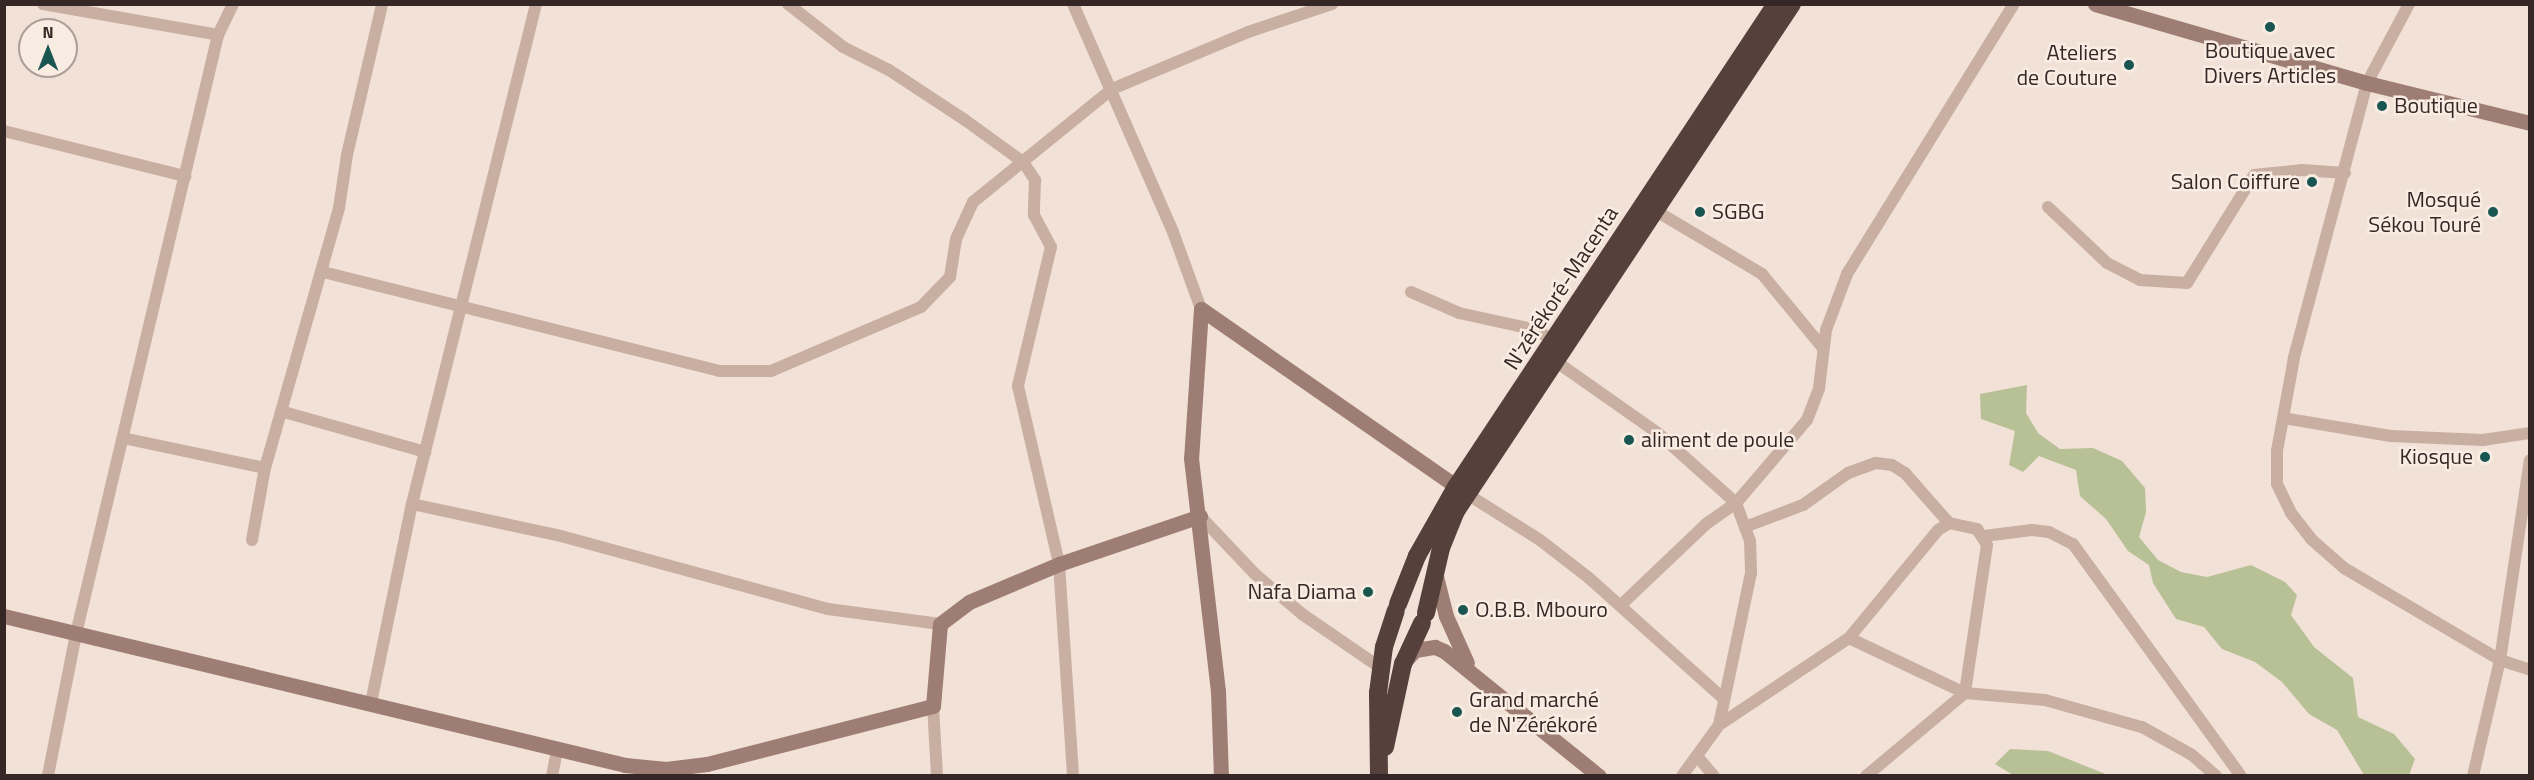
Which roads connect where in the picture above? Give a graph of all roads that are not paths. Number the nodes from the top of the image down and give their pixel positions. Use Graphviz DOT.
graph roads {
  1 [pos="43,4"];
  2 [pos="233,4"];
  3 [pos="382,4"];
  4 [pos="536,4"];
  5 [pos="788,4"];
  6 [pos="1073,4"];
  7 [pos="1332,4"];
  8 [pos="1776,4"];
  9 [pos="1792,4"];
  10 [pos="2014,4"];
  11 [pos="2095,4"];
  12 [pos="2409,4"];
  13 [pos="218,35"];
  14 [pos="2367,83"];
  15 [pos="1112,89"];
  16 [pos="2529,123"];
  17 [pos="4,131"];
  18 [pos="1023,162"];
  19 [pos="2345,173"];
  20 [pos="185,176"];
  21 [pos="2048,207"];
  22 [pos="1650,208"];
  23 [pos="323,272"];
  24 [pos="1412,292"];
  25 [pos="461,307"];
  26 [pos="1201,309"];
  27 [pos="1823,348"];
  28 [pos="1553,352"];
  29 [pos="284,412"];
  30 [pos="2283,418"];
  31 [pos="2529,433"];
  32 [pos="123,438"];
  33 [pos="425,452"];
  34 [pos="2529,460"];
  35 [pos="265,468"];
  36 [pos="1461,490"];
  37 [pos="1736,503"];
  38 [pos="412,504"];
  39 [pos="1200,516"];
  40 [pos="1949,523"];
  41 [pos="1745,527"];
  42 [pos="1984,536"];
  43 [pos="252,540"];
  44 [pos="1059,564"];
  45 [pos="1436,570"];
  46 [pos="1621,605"];
  47 [pos="1397,607"];
  48 [pos="4,616"];
  49 [pos="1424,618"];
  50 [pos="940,624"];
  51 [pos="76,634"];
  52 [pos="1849,638"];
  53 [pos="2500,660"];
  54 [pos="1404,664"];
  55 [pos="1381,668"];
  56 [pos="1470,669"];
  57 [pos="2529,670"];
  58 [pos="1965,693"];
  59 [pos="1724,699"];
  60 [pos="371,703"];
  61 [pos="933,706"];
  62 [pos="1719,725"];
  63 [pos="557,750"];
  64 [pos="1697,756"];
  65 [pos="48,776"];
  66 [pos="552,776"];
  67 [pos="937,776"];
  68 [pos="1073,776"];
  69 [pos="1221,776"];
  70 [pos="1381,776"];
  71 [pos="1599,776"];
  72 [pos="1682,776"];
  73 [pos="1714,776"];
  74 [pos="1866,776"];
  75 [pos="2216,776"];
  76 [pos="2241,776"];
  77 [pos="2473,776"];
  1 -- 13 [label="street"];
  2 -- 13 [label="street"];
  3 -- 23 [label="street"];
  4 -- 25 [label="street"];
  5 -- 18 [label="street"];
  6 -- 15 [label="street"];
  7 -- 15 [label="street"];
  8 -- 22 [label="highway, N'zérékoré-Macenta"];
  9 -- 22 [label="highway"];
  10 -- 27 [label="street"];
  11 -- 14 [label="street"];
  12 -- 14 [label="street"];
  13 -- 20 [label="street"];
  14 -- 16 [label="street"];
  14 -- 19 [label="street"];
  15 -- 18 [label="street"];
  15 -- 26 [label="street"];
  17 -- 20 [label="street"];
  18 -- 25 [label="street"];
  18 -- 44 [label="street"];
  19 -- 21 [label="street"];
  19 -- 30 [label="street"];
  20 -- 32 [label="street"];
  22 -- 27 [label="street"];
  22 -- 28 [label="highway"];
  23 -- 25 [label="street"];
  23 -- 29 [label="street"];
  24 -- 28 [label="street"];
  25 -- 33 [label="street"];
  26 -- 36 [label="street"];
  26 -- 39 [label="street"];
  27 -- 37 [label="street"];
  28 -- 36 [label="highway"];
  28 -- 37 [label="street"];
  29 -- 33 [label="street"];
  29 -- 35 [label="street"];
  30 -- 31 [label="street"];
  30 -- 53 [label="street"];
  32 -- 35 [label="street"];
  32 -- 51 [label="street"];
  33 -- 38 [label="street"];
  34 -- 53 [label="street"];
  35 -- 43 [label="street"];
  36 -- 45 [label="highway"];
  36 -- 46 [label="street"];
  36 -- 47 [label="highway"];
  37 -- 41 [label="street"];
  37 -- 46 [label="street"];
  38 -- 50 [label="street"];
  38 -- 60 [label="street"];
  39 -- 44 [label="street"];
  39 -- 55 [label="street"];
  39 -- 69 [label="street"];
  40 -- 41 [label="street"];
  40 -- 42 [label="street"];
  40 -- 52 [label="street"];
  41 -- 59 [label="street"];
  42 -- 58 [label="street"];
  42 -- 76 [label="street"];
  44 -- 50 [label="street"];
  44 -- 68 [label="street"];
  45 -- 49 [label="highway"];
  45 -- 56 [label="street"];
  46 -- 59 [label="street"];
  47 -- 49 [label="highway"];
  47 -- 55 [label="highway"];
  48 -- 51 [label="street"];
  49 -- 54 [label="highway"];
  50 -- 61 [label="street"];
  51 -- 60 [label="street"];
  51 -- 65 [label="street"];
  52 -- 58 [label="street"];
  52 -- 62 [label="street"];
  53 -- 57 [label="street"];
  53 -- 77 [label="street"];
  54 -- 56 [label="street"];
  54 -- 70 [label="highway"];
  55 -- 70 [label="highway"];
  56 -- 71 [label="street"];
  58 -- 74 [label="street"];
  58 -- 75 [label="street"];
  59 -- 62 [label="street"];
  60 -- 63 [label="street"];
  61 -- 63 [label="street"];
  61 -- 67 [label="street"];
  62 -- 64 [label="street"];
  63 -- 66 [label="street"];
  64 -- 72 [label="street"];
  64 -- 73 [label="street"];
}
